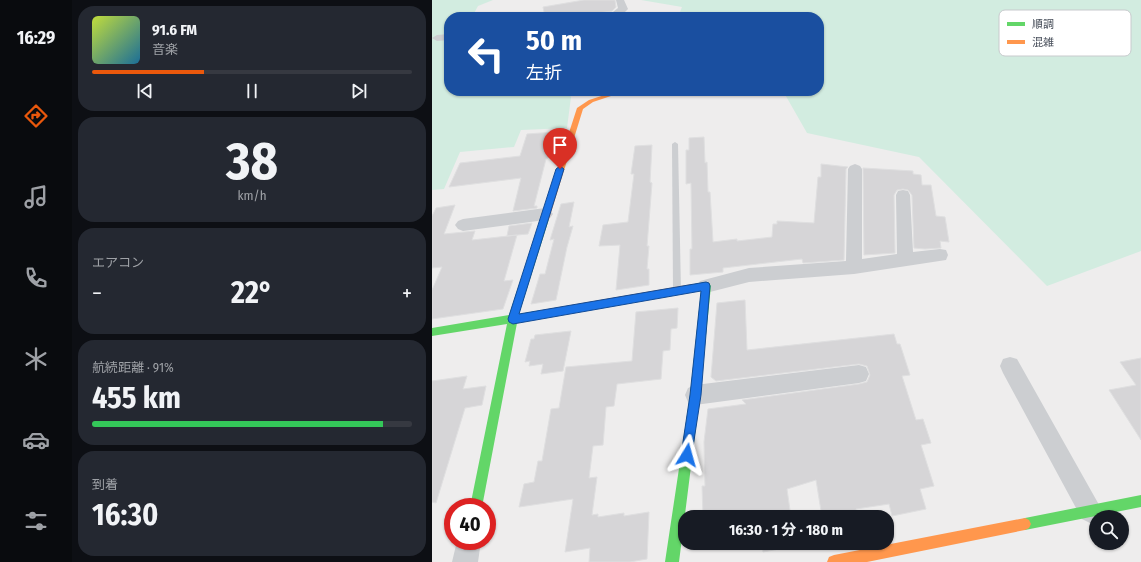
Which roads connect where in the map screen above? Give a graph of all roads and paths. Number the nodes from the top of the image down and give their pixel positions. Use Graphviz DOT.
graph roads {
  1 [pos="620,0"];
  2 [pos="619,12"];
  3 [pos="444,37"];
  4 [pos="437,38"];
  5 [pos="607,96"];
  6 [pos="675,144"];
  7 [pos="855,169"];
  8 [pos="903,195"];
  9 [pos="545,214"];
  10 [pos="463,225"];
  11 [pos="940,255"];
  12 [pos="905,260"];
  13 [pos="854,267"];
  14 [pos="706,286"];
  15 [pos="676,291"];
  16 [pos="513,319"];
  17 [pos="432,332"];
  18 [pos="1010,366"];
  19 [pos="860,374"];
  20 [pos="695,395"];
  21 [pos="478,498"];
  22 [pos="1141,501"];
  23 [pos="1089,510"];
  24 [pos="1095,510"];
  25 [pos="1089,511"];
  26 [pos="467,550"];
  27 [pos="465,562"];
  28 [pos="672,562"];
  29 [pos="834,562"];
  1 -- 2 [label="street"];
  3 -- 4 [label="street"];
  5 -- 9 [label="street"];
  6 -- 15 [label="lane"];
  7 -- 13 [label="street"];
  8 -- 12 [label="street"];
  9 -- 10 [label="street"];
  9 -- 16 [label="street"];
  11 -- 12 [label="street"];
  12 -- 13 [label="street"];
  13 -- 14 [label="street"];
  14 -- 15 [label="street"];
  14 -- 20 [label="street"];
  15 -- 16 [label="street"];
  16 -- 17 [label="street"];
  16 -- 21 [label="street"];
  18 -- 23 [label="street"];
  19 -- 20 [label="street"];
  20 -- 28 [label="street"];
  22 -- 24 [label="street"];
  25 -- 29 [label="street"];
  26 -- 27 [label="street"];
}
